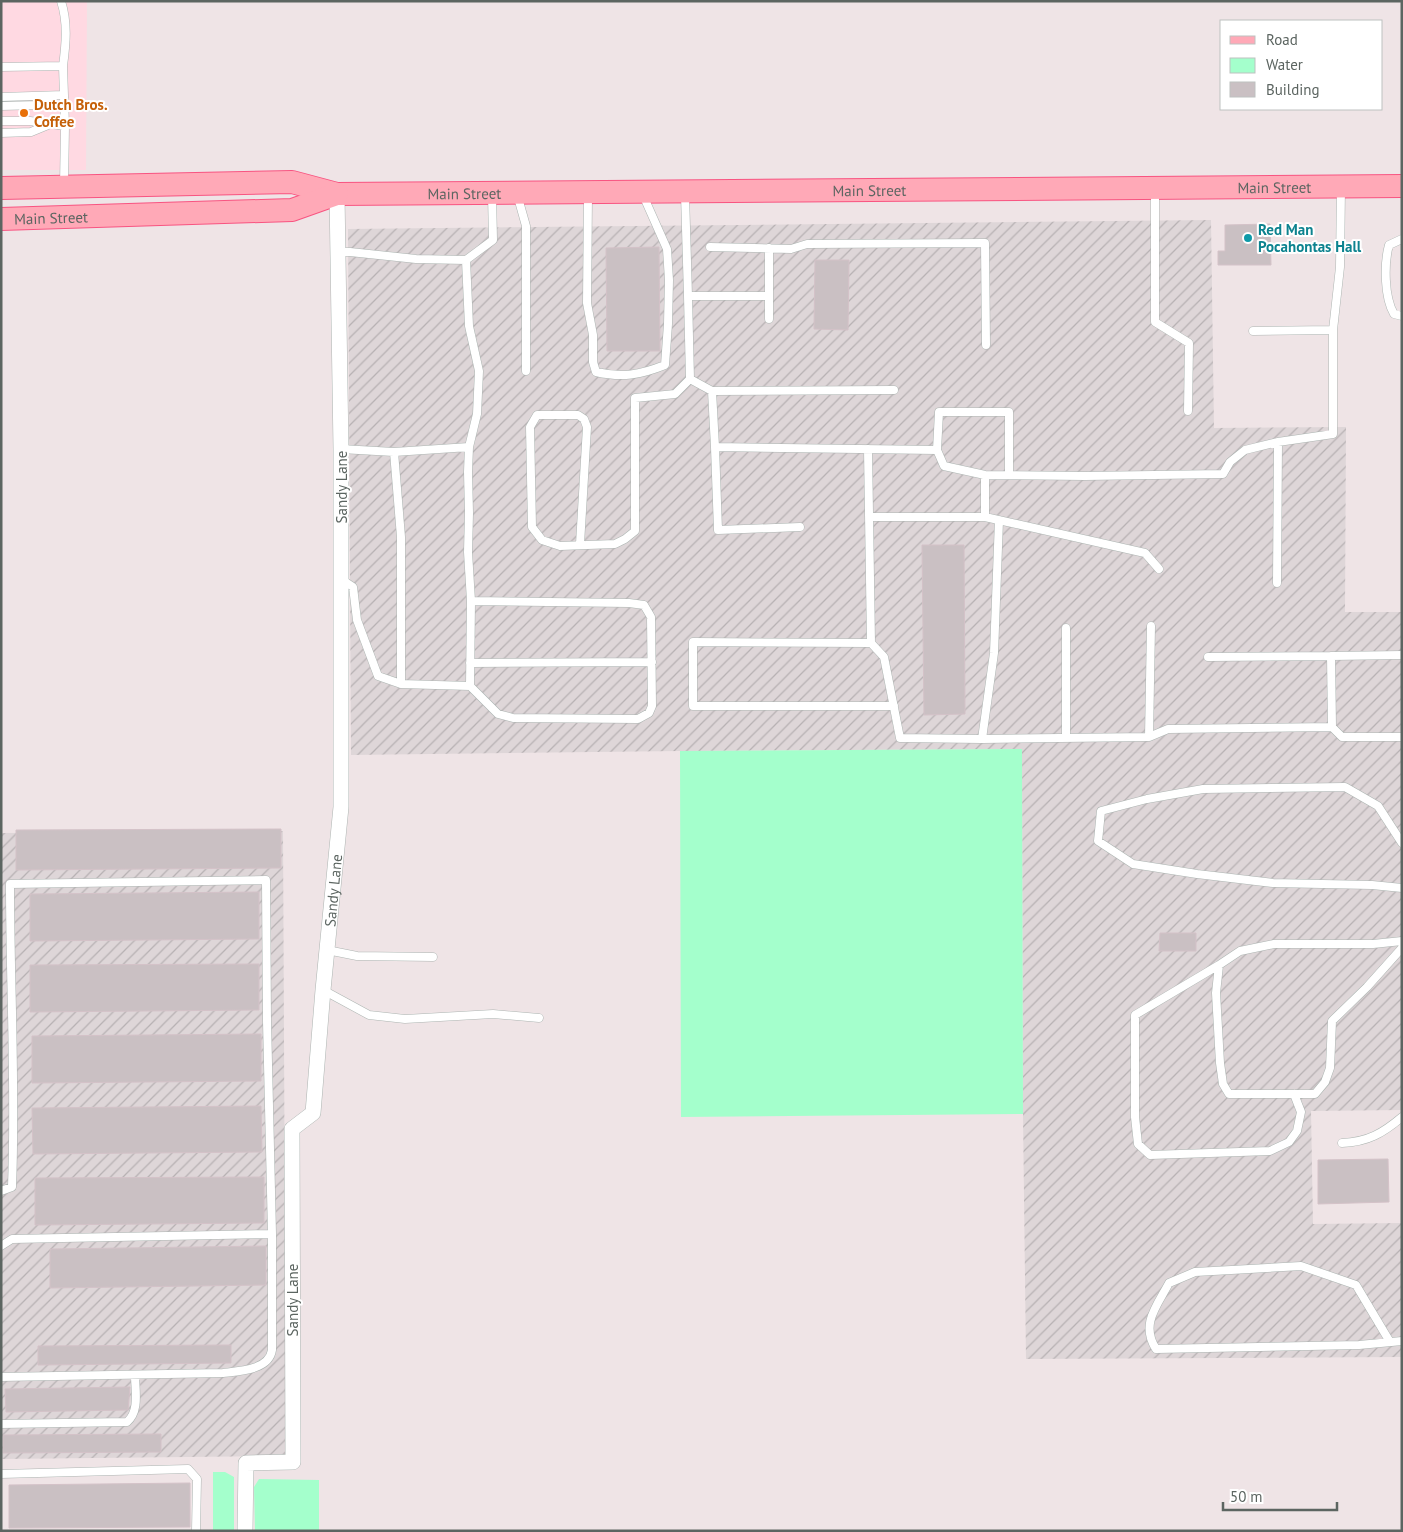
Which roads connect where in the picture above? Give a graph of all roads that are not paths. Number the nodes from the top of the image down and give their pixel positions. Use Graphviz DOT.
graph roads {
  1 [pos="61,1"];
  2 [pos="64,66"];
  3 [pos="1,67"];
  4 [pos="64,95"];
  5 [pos="54,96"];
  6 [pos="1,97"];
  7 [pos="1,106"];
  8 [pos="1,121"];
  9 [pos="48,124"];
  10 [pos="65,126"];
  11 [pos="1,133"];
  12 [pos="1341,186"];
  13 [pos="1402,186"];
  14 [pos="64,187"];
  15 [pos="1,188"];
  16 [pos="1155,188"];
  17 [pos="642,191"];
  18 [pos="685,191"];
  19 [pos="492,192"];
  20 [pos="517,192"];
  21 [pos="588,192"];
  22 [pos="337,194"];
  23 [pos="1,218"];
  24 [pos="1402,239"];
  25 [pos="710,247"];
  26 [pos="770,248"];
  27 [pos="338,252"];
  28 [pos="466,260"];
  29 [pos="688,296"];
  30 [pos="769,296"];
  31 [pos="1402,316"];
  32 [pos="769,319"];
  33 [pos="1333,330"];
  34 [pos="1253,331"];
  35 [pos="986,345"];
  36 [pos="526,371"];
  37 [pos="690,378"];
  38 [pos="894,390"];
  39 [pos="712,391"];
  40 [pos="1188,411"];
  41 [pos="1278,442"];
  42 [pos="468,447"];
  43 [pos="715,447"];
  44 [pos="341,449"];
  45 [pos="868,449"];
  46 [pos="937,450"];
  47 [pos="394,452"];
  48 [pos="1009,475"];
  49 [pos="985,476"];
  50 [pos="869,518"];
  51 [pos="985,518"];
  52 [pos="999,520"];
  53 [pos="800,527"];
  54 [pos="580,544"];
  55 [pos="1159,568"];
  56 [pos="341,579"];
  57 [pos="1277,583"];
  58 [pos="471,601"];
  59 [pos="1151,626"];
  60 [pos="1066,628"];
  61 [pos="871,643"];
  62 [pos="1331,656"];
  63 [pos="1402,656"];
  64 [pos="1208,657"];
  65 [pos="652,662"];
  66 [pos="470,663"];
  67 [pos="401,684"];
  68 [pos="470,686"];
  69 [pos="894,706"];
  70 [pos="1332,727"];
  71 [pos="1149,737"];
  72 [pos="1402,737"];
  73 [pos="1066,738"];
  74 [pos="982,739"];
  75 [pos="1402,843"];
  76 [pos="1402,888"];
  77 [pos="1402,941"];
  78 [pos="1402,948"];
  79 [pos="327,950"];
  80 [pos="433,957"];
  81 [pos="1219,965"];
  82 [pos="323,990"];
  83 [pos="539,1018"];
  84 [pos="1294,1094"];
  85 [pos="1402,1117"];
  86 [pos="1342,1143"];
  87 [pos="1,1191"];
  88 [pos="272,1234"];
  89 [pos="1,1246"];
  90 [pos="1390,1342"];
  91 [pos="1402,1342"];
  92 [pos="135,1375"];
  93 [pos="1,1377"];
  94 [pos="1,1424"];
  95 [pos="1,1474"];
  96 [pos="196,1531"];
  97 [pos="245,1531"];
  1 -- 2 [label="lane"];
  2 -- 3 [label="lane"];
  2 -- 4 [label="lane"];
  4 -- 5 [label="lane"];
  4 -- 10 [label="lane"];
  5 -- 6 [label="lane"];
  5 -- 7 [label="lane"];
  8 -- 9 [label="lane"];
  9 -- 10 [label="lane"];
  9 -- 11 [label="lane"];
  10 -- 14 [label="lane"];
  12 -- 13 [label="main road, Main Street"];
  12 -- 16 [label="main road, Main Street"];
  12 -- 33 [label="lane"];
  14 -- 15 [label="main road, Main Street"];
  14 -- 22 [label="main road, Main Street"];
  16 -- 18 [label="main road, Main Street"];
  16 -- 40 [label="lane"];
  17 -- 18 [label="main road, Main Street"];
  17 -- 21 [label="main road, Main Street"];
  17 -- 21 [label="lane"];
  18 -- 29 [label="lane"];
  19 -- 20 [label="main road, Main Street"];
  19 -- 22 [label="main road, Main Street"];
  19 -- 28 [label="lane"];
  20 -- 21 [label="main road, Main Street"];
  20 -- 36 [label="lane"];
  22 -- 23 [label="main road, Main Street"];
  22 -- 27 [label="street, Sandy Lane"];
  24 -- 31 [label="lane"];
  25 -- 26 [label="lane"];
  26 -- 30 [label="lane"];
  26 -- 35 [label="lane"];
  27 -- 28 [label="lane"];
  27 -- 44 [label="street, Sandy Lane"];
  28 -- 42 [label="lane"];
  29 -- 30 [label="lane"];
  29 -- 37 [label="lane"];
  30 -- 32 [label="lane"];
  33 -- 34 [label="lane"];
  33 -- 41 [label="lane"];
  37 -- 39 [label="lane"];
  37 -- 54 [label="lane"];
  38 -- 39 [label="lane"];
  39 -- 43 [label="lane"];
  41 -- 48 [label="lane"];
  41 -- 57 [label="lane"];
  42 -- 47 [label="lane"];
  42 -- 58 [label="lane"];
  43 -- 45 [label="lane"];
  43 -- 53 [label="lane"];
  44 -- 47 [label="lane"];
  44 -- 56 [label="street, Sandy Lane"];
  45 -- 46 [label="lane"];
  45 -- 50 [label="lane"];
  46 -- 48 [label="lane"];
  46 -- 49 [label="lane"];
  47 -- 67 [label="lane"];
  48 -- 49 [label="lane"];
  49 -- 51 [label="lane"];
  50 -- 51 [label="lane"];
  50 -- 61 [label="lane"];
  51 -- 52 [label="lane"];
  52 -- 55 [label="lane"];
  52 -- 74 [label="lane"];
  54 -- 54 [label="lane"];
  56 -- 67 [label="lane"];
  56 -- 79 [label="street, Sandy Lane"];
  58 -- 65 [label="lane"];
  58 -- 66 [label="lane"];
  59 -- 71 [label="lane"];
  60 -- 73 [label="lane"];
  61 -- 69 [label="lane"];
  61 -- 69 [label="lane"];
  62 -- 63 [label="lane"];
  62 -- 64 [label="lane"];
  62 -- 70 [label="lane"];
  65 -- 66 [label="lane"];
  65 -- 68 [label="lane"];
  66 -- 68 [label="lane"];
  67 -- 68 [label="lane"];
  69 -- 74 [label="lane"];
  70 -- 71 [label="lane"];
  70 -- 72 [label="lane"];
  71 -- 73 [label="lane"];
  73 -- 74 [label="lane"];
  75 -- 76 [label="lane"];
  77 -- 81 [label="lane"];
  78 -- 84 [label="lane"];
  79 -- 80 [label="lane"];
  79 -- 82 [label="street, Sandy Lane"];
  81 -- 84 [label="lane"];
  81 -- 84 [label="lane"];
  82 -- 83 [label="lane"];
  82 -- 97 [label="street, Sandy Lane"];
  85 -- 86 [label="lane"];
  87 -- 88 [label="lane"];
  88 -- 89 [label="lane"];
  88 -- 92 [label="lane"];
  90 -- 90 [label="lane"];
  90 -- 91 [label="lane"];
  92 -- 93 [label="lane"];
  92 -- 94 [label="lane"];
  95 -- 96 [label="lane"];
}
